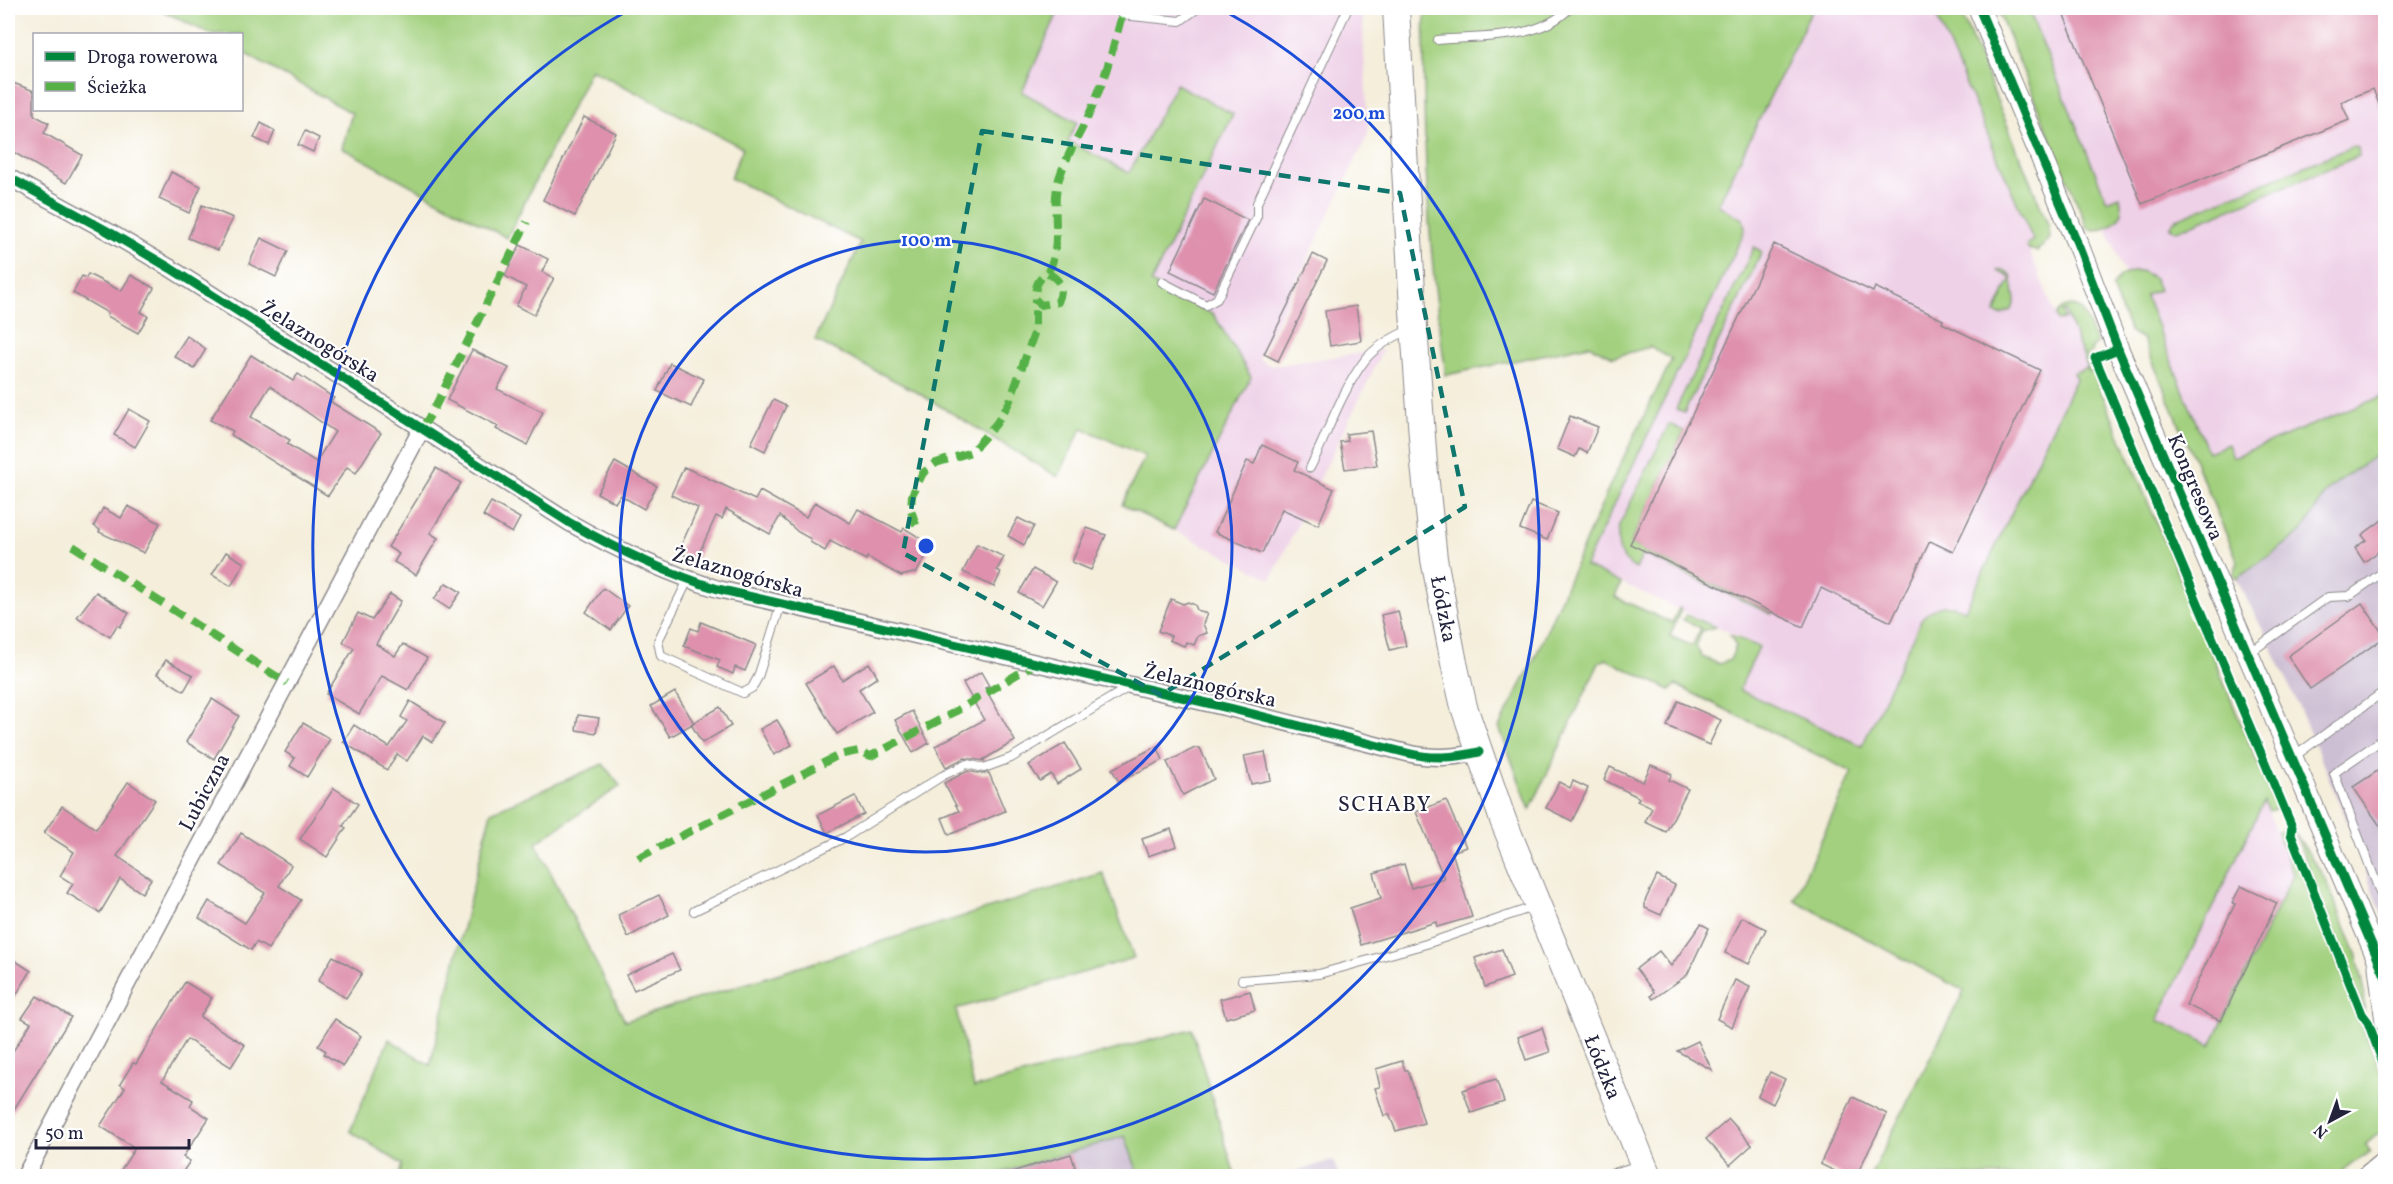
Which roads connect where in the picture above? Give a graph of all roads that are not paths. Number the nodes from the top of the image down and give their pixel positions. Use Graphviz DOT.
graph roads {
  1 [pos="1122,8"];
  2 [pos="1197,8"];
  3 [pos="1348,8"];
  4 [pos="1396,8"];
  5 [pos="1570,8"];
  6 [pos="1979,8"];
  7 [pos="1438,40"];
  8 [pos="8,177"];
  9 [pos="1162,282"];
  10 [pos="1414,327"];
  11 [pos="422,428"];
  12 [pos="1310,468"];
  13 [pos="2385,570"];
  14 [pos="688,580"];
  15 [pos="781,604"];
  16 [pos="2248,654"];
  17 [pos="1132,685"];
  18 [pos="2385,690"];
  19 [pos="2385,737"];
  20 [pos="1479,752"];
  21 [pos="2292,759"];
  22 [pos="1537,906"];
  23 [pos="2385,908"];
  24 [pos="694,911"];
  25 [pos="2382,972"];
  26 [pos="1242,980"];
  27 [pos="2385,1022"];
  28 [pos="2385,1158"];
  29 [pos="1645,1170"];
  30 [pos="25,1176"];
  31 [pos="1605,1176"];
  32 [pos="2364,1176"];
  1 -- 2 [label="lane"];
  3 -- 9 [label="lane"];
  4 -- 10 [label="main road, Łódzka"];
  5 -- 7 [label="lane"];
  6 -- 16 [label="street, Kongresowa"];
  8 -- 11 [label="street, Żelaznogórska"];
  10 -- 12 [label="lane"];
  10 -- 20 [label="main road, Łódzka"];
  11 -- 14 [label="street, Żelaznogórska"];
  11 -- 30 [label="street, Lubiczna"];
  13 -- 16 [label="lane"];
  14 -- 15 [label="street, Żelaznogórska"];
  14 -- 15 [label="lane"];
  15 -- 17 [label="street, Żelaznogórska"];
  16 -- 21 [label="street, Kongresowa"];
  17 -- 20 [label="street, Żelaznogórska"];
  17 -- 24 [label="lane"];
  18 -- 21 [label="lane"];
  19 -- 23 [label="lane"];
  20 -- 22 [label="main road, Łódzka"];
  21 -- 25 [label="street, Kongresowa"];
  22 -- 26 [label="lane"];
  22 -- 29 [label="main road, Łódzka"];
  25 -- 27 [label="street, Kongresowa"];
  28 -- 32 [label="street"];
  29 -- 31 [label="lane"];
}
